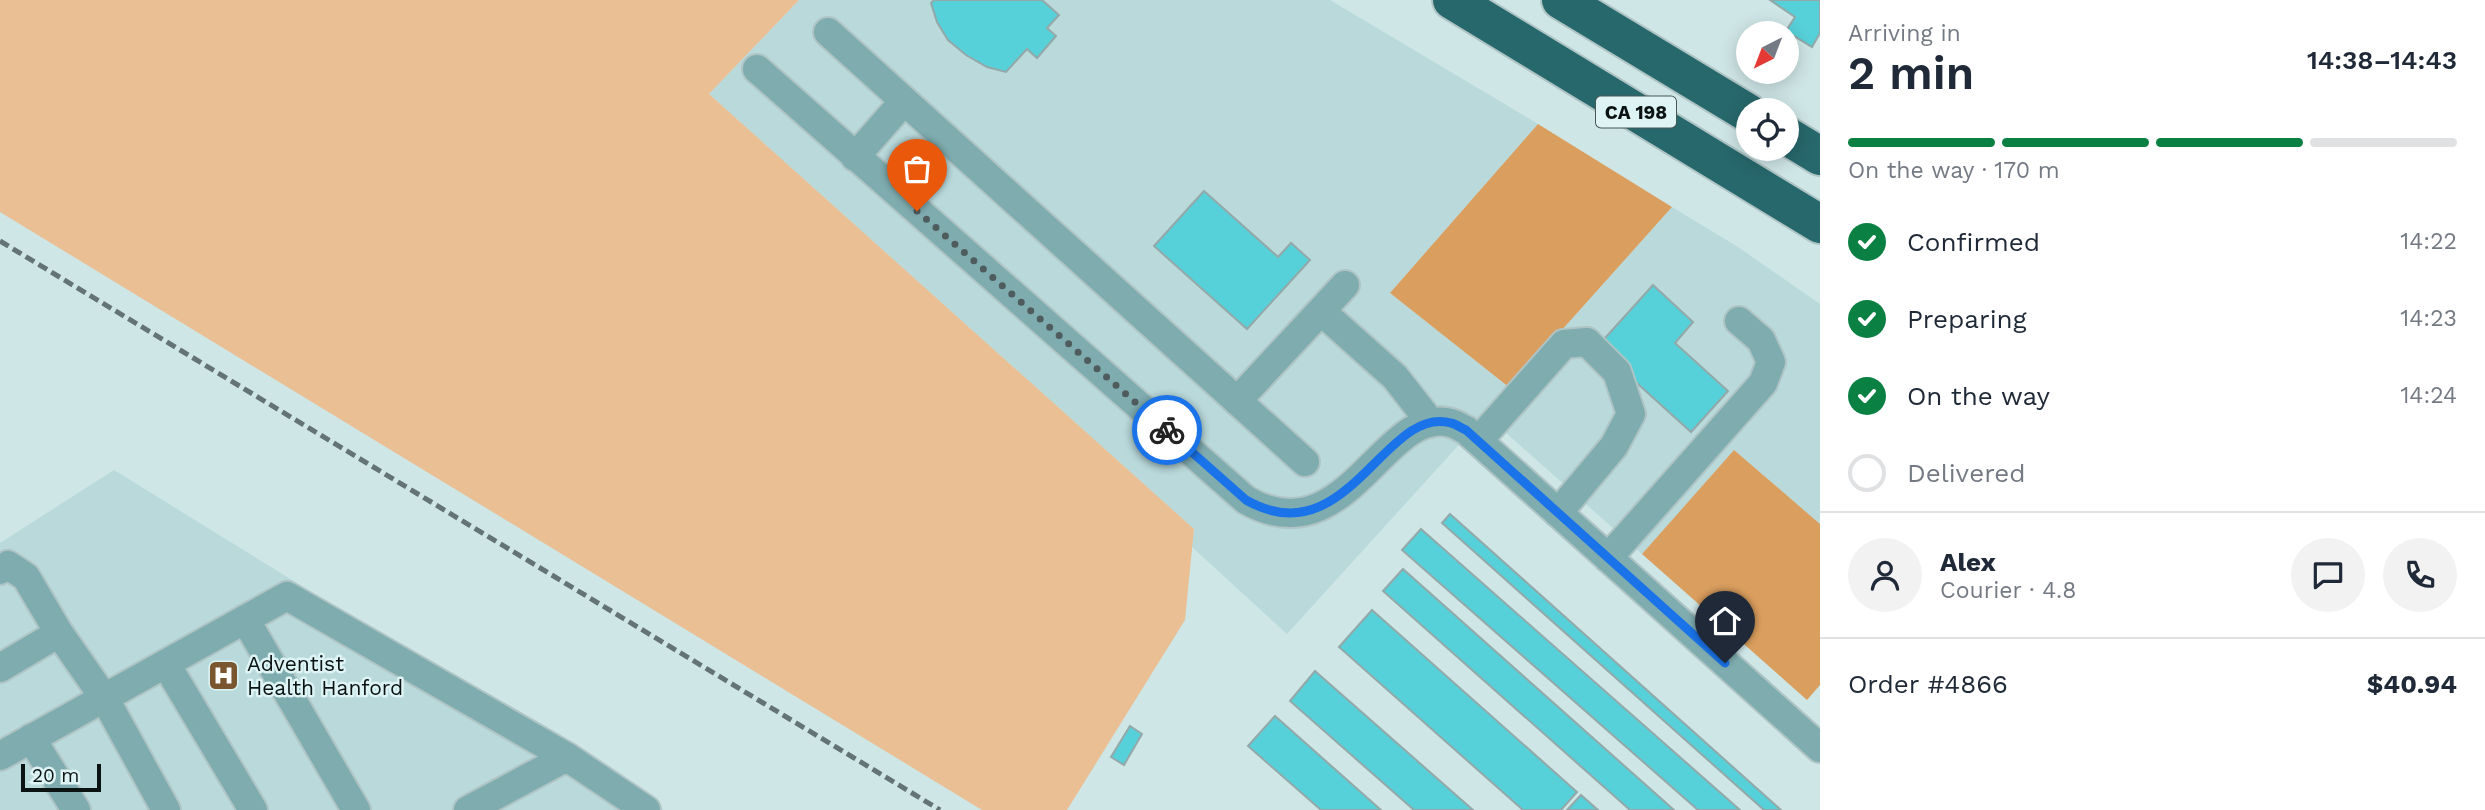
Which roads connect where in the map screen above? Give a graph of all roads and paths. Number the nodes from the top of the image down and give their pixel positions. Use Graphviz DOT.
graph roads {
  1 [pos="1452,0"];
  2 [pos="1561,0"];
  3 [pos="828,32"];
  4 [pos="757,69"];
  5 [pos="905,101"];
  6 [pos="1736,106"];
  7 [pos="1799,143"];
  8 [pos="1820,156"];
  9 [pos="855,157"];
  10 [pos="1820,224"];
  11 [pos="1345,285"];
  12 [pos="1321,311"];
  13 [pos="1740,321"];
  14 [pos="1237,401"];
  15 [pos="1432,422"];
  16 [pos="1478,441"];
  17 [pos="1305,462"];
  18 [pos="1558,513"];
  19 [pos="1608,558"];
  20 [pos="0,570"];
  21 [pos="245,619"];
  22 [pos="59,633"];
  23 [pos="166,664"];
  24 [pos="0,668"];
  25 [pos="105,699"];
  26 [pos="1814,731"];
  27 [pos="32,738"];
  28 [pos="0,756"];
  29 [pos="567,757"];
  30 [pos="76,810"];
  31 [pos="166,810"];
  32 [pos="253,810"];
  33 [pos="356,810"];
  34 [pos="468,810"];
  35 [pos="646,810"];
  1 -- 10 [label="highway, CA 198"];
  2 -- 6 [label="highway, CA 198"];
  3 -- 5 [label="street"];
  4 -- 9 [label="street"];
  5 -- 9 [label="street"];
  5 -- 14 [label="street"];
  7 -- 8 [label="highway"];
  9 -- 15 [label="street"];
  11 -- 12 [label="street"];
  12 -- 14 [label="street"];
  12 -- 15 [label="street"];
  13 -- 19 [label="street"];
  14 -- 17 [label="street"];
  15 -- 16 [label="street"];
  16 -- 18 [label="street"];
  16 -- 18 [label="street"];
  18 -- 19 [label="street"];
  19 -- 26 [label="street"];
  20 -- 22 [label="street"];
  21 -- 23 [label="street"];
  21 -- 29 [label="street"];
  21 -- 33 [label="street"];
  22 -- 24 [label="street"];
  22 -- 25 [label="street"];
  23 -- 25 [label="street"];
  23 -- 32 [label="street"];
  25 -- 27 [label="street"];
  25 -- 31 [label="street"];
  27 -- 28 [label="street"];
  27 -- 30 [label="street"];
  29 -- 34 [label="street"];
  29 -- 35 [label="street"];
}
